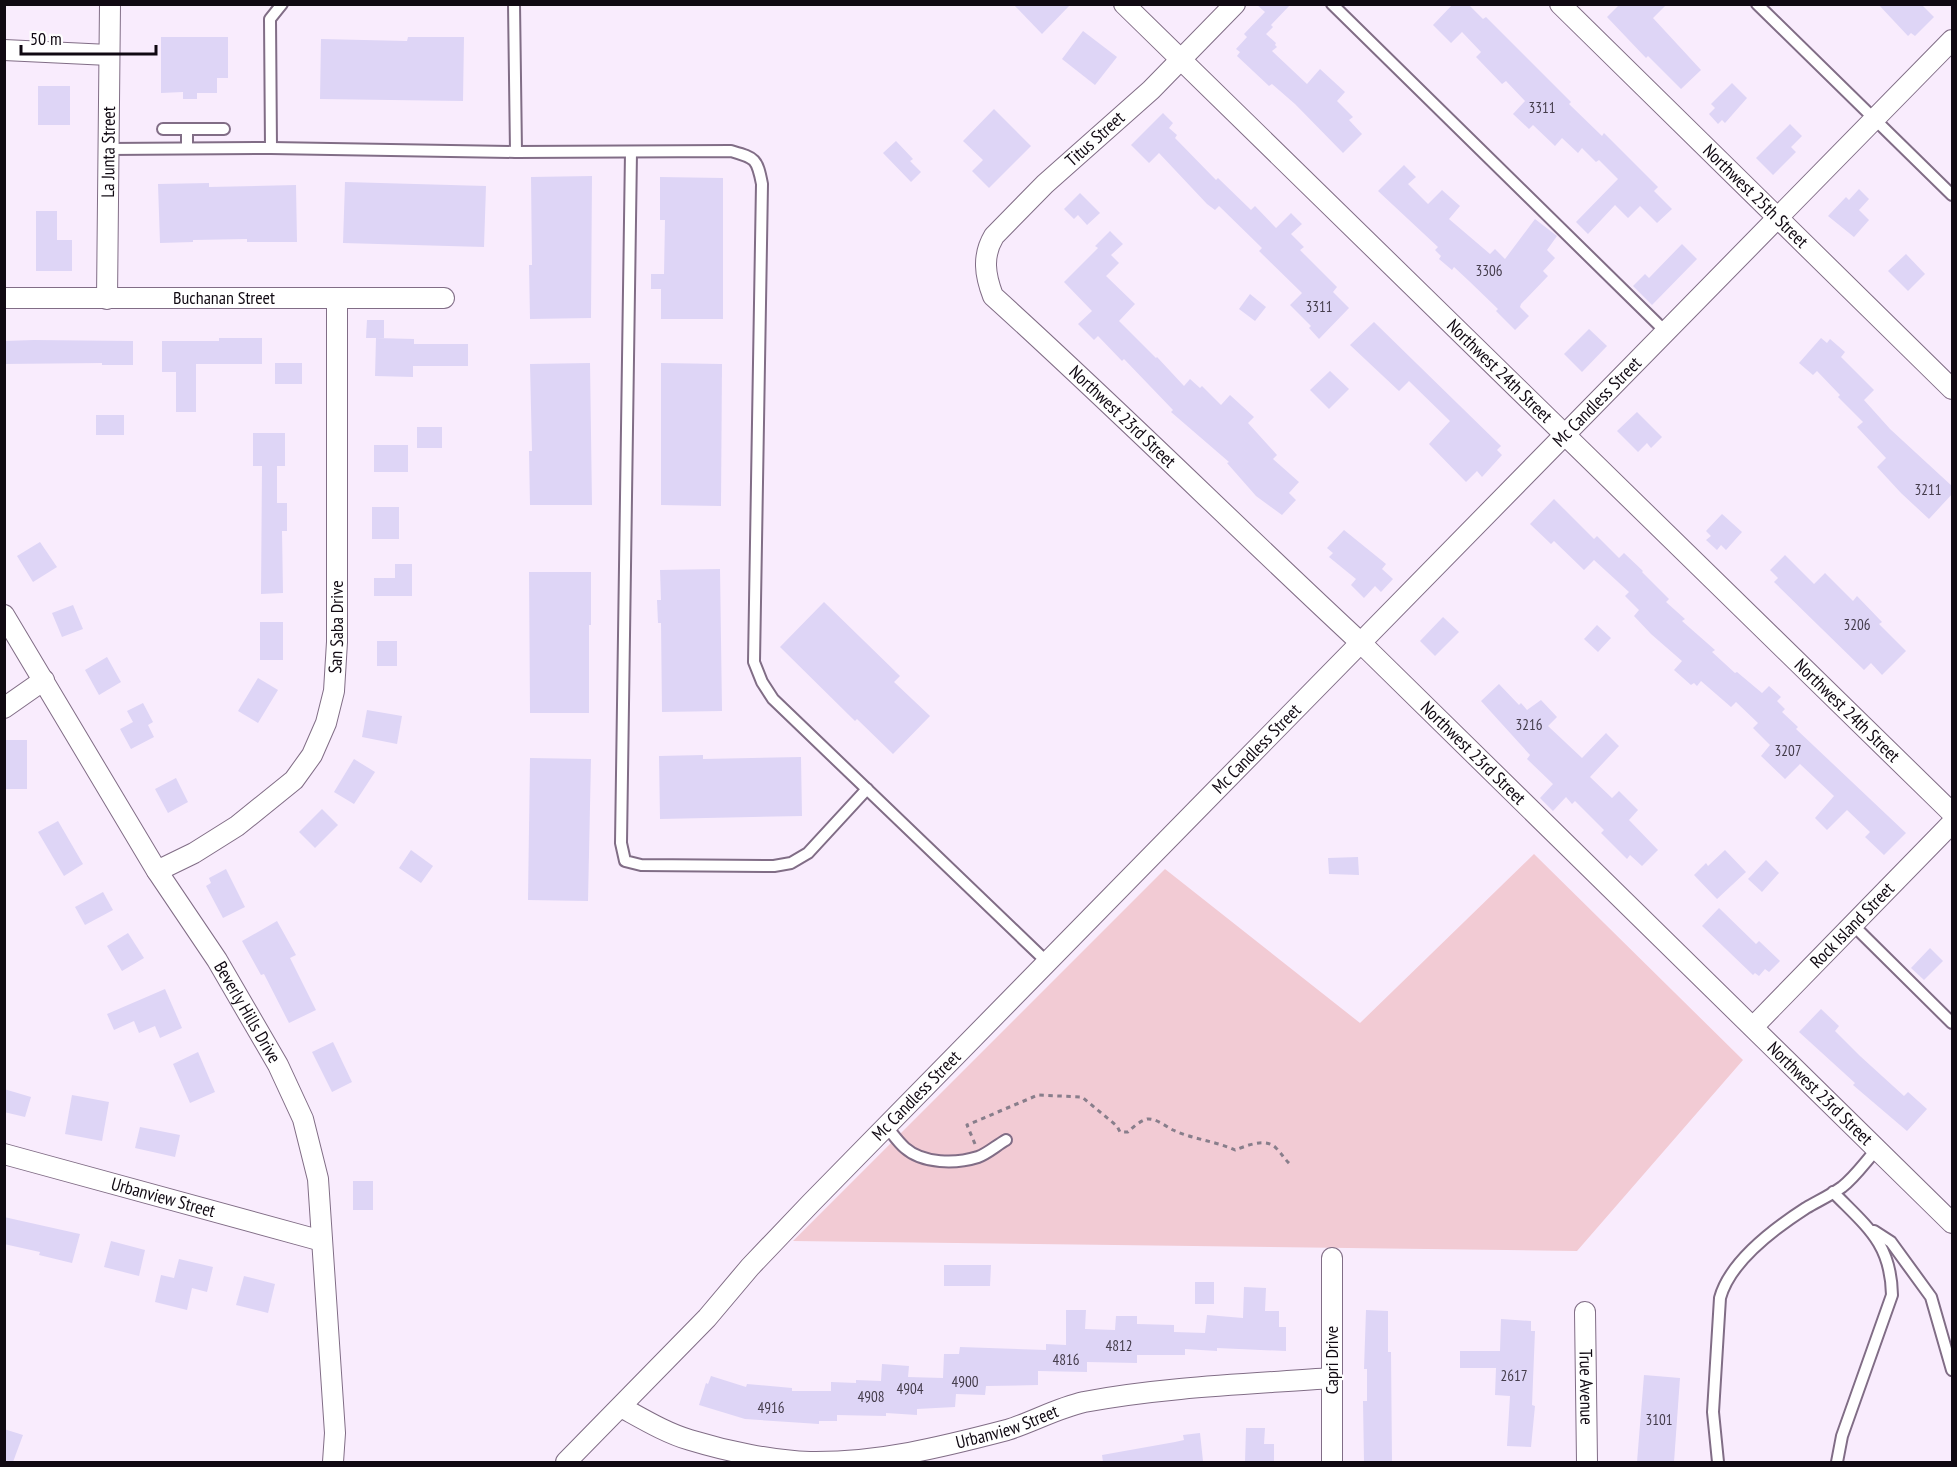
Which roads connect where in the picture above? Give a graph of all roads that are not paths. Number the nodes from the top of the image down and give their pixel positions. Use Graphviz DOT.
graph roads {
  1 [pos="110,4"];
  2 [pos="282,4"];
  3 [pos="514,4"];
  4 [pos="1124,4"];
  5 [pos="1235,4"];
  6 [pos="1332,4"];
  7 [pos="1560,4"];
  8 [pos="1757,4"];
  9 [pos="1953,40"];
  10 [pos="4,50"];
  11 [pos="109,55"];
  12 [pos="1180,60"];
  13 [pos="1874,120"];
  14 [pos="163,129"];
  15 [pos="187,129"];
  16 [pos="224,129"];
  17 [pos="271,147"];
  18 [pos="188,148"];
  19 [pos="108,149"];
  20 [pos="516,152"];
  21 [pos="631,152"];
  22 [pos="1953,195"];
  23 [pos="1778,218"];
  24 [pos="990,288"];
  25 [pos="4,298"];
  26 [pos="107,298"];
  27 [pos="337,298"];
  28 [pos="444,298"];
  29 [pos="1666,332"];
  30 [pos="1953,389"];
  31 [pos="1565,435"];
  32 [pos="4,615"];
  33 [pos="1361,643"];
  34 [pos="44,680"];
  35 [pos="4,708"];
  36 [pos="867,789"];
  37 [pos="1953,813"];
  38 [pos="1953,823"];
  39 [pos="157,871"];
  40 [pos="1853,925"];
  41 [pos="1047,962"];
  42 [pos="1953,1023"];
  43 [pos="1753,1027"];
  44 [pos="886,1126"];
  45 [pos="1006,1140"];
  46 [pos="1877,1149"];
  47 [pos="4,1154"];
  48 [pos="1833,1192"];
  49 [pos="1953,1223"];
  50 [pos="1868,1228"];
  51 [pos="322,1241"];
  52 [pos="1332,1258"];
  53 [pos="1584,1312"];
  54 [pos="1953,1370"];
  55 [pos="1332,1378"];
  56 [pos="621,1407"];
  57 [pos="333,1462"];
  58 [pos="566,1462"];
  59 [pos="1332,1462"];
  60 [pos="1587,1462"];
  61 [pos="1718,1462"];
  62 [pos="1837,1462"];
  1 -- 11 [label="street, La Junta Street"];
  2 -- 17 [label="lane"];
  3 -- 20 [label="lane"];
  4 -- 12 [label="street, Northwest 24th Street"];
  5 -- 12 [label="street, Titus Street"];
  6 -- 29 [label="lane"];
  7 -- 23 [label="street, Northwest 25th Street"];
  8 -- 13 [label="lane"];
  9 -- 13 [label="street, Mc Candless Street"];
  10 -- 11 [label="street"];
  11 -- 19 [label="street, La Junta Street"];
  12 -- 24 [label="street, Titus Street"];
  12 -- 31 [label="street, Northwest 24th Street"];
  13 -- 22 [label="lane"];
  13 -- 23 [label="street, Mc Candless Street"];
  14 -- 15 [label="lane"];
  15 -- 16 [label="lane"];
  15 -- 18 [label="lane"];
  17 -- 18 [label="lane"];
  17 -- 20 [label="lane"];
  18 -- 19 [label="lane"];
  19 -- 26 [label="street, La Junta Street"];
  20 -- 21 [label="lane"];
  21 -- 36 [label="lane"];
  21 -- 36 [label="lane"];
  23 -- 29 [label="street, Mc Candless Street"];
  23 -- 30 [label="street, Northwest 25th Street"];
  24 -- 33 [label="street, Northwest 23rd Street"];
  25 -- 26 [label="street, Buchanan Street"];
  26 -- 27 [label="street, Buchanan Street"];
  27 -- 28 [label="street, Buchanan Street"];
  27 -- 39 [label="street, San Saba Drive"];
  29 -- 31 [label="street, Mc Candless Street"];
  31 -- 33 [label="street, Mc Candless Street"];
  31 -- 37 [label="street, Northwest 24th Street"];
  32 -- 34 [label="street, Beverly Hills Drive"];
  33 -- 41 [label="street, Mc Candless Street"];
  33 -- 43 [label="street, Northwest 23rd Street"];
  34 -- 35 [label="street"];
  34 -- 39 [label="street, Beverly Hills Drive"];
  36 -- 41 [label="lane"];
  38 -- 40 [label="street, Rock Island Street"];
  39 -- 51 [label="street, Beverly Hills Drive"];
  40 -- 42 [label="lane"];
  40 -- 43 [label="street, Rock Island Street"];
  41 -- 44 [label="street, Mc Candless Street"];
  43 -- 46 [label="street, Northwest 23rd Street"];
  44 -- 45 [label="lane"];
  44 -- 56 [label="street, Mc Candless Street"];
  46 -- 48 [label="lane"];
  46 -- 49 [label="street, Northwest 23rd Street"];
  47 -- 51 [label="street, Urbanview Street"];
  48 -- 50 [label="lane"];
  48 -- 61 [label="lane"];
  50 -- 54 [label="lane"];
  50 -- 62 [label="lane"];
  51 -- 57 [label="street, Beverly Hills Drive"];
  52 -- 55 [label="street, Capri Drive"];
  53 -- 60 [label="street, True Avenue"];
  55 -- 56 [label="street, Urbanview Street"];
  55 -- 59 [label="street, Capri Drive"];
  56 -- 58 [label="street, Mc Candless Street"];
}
